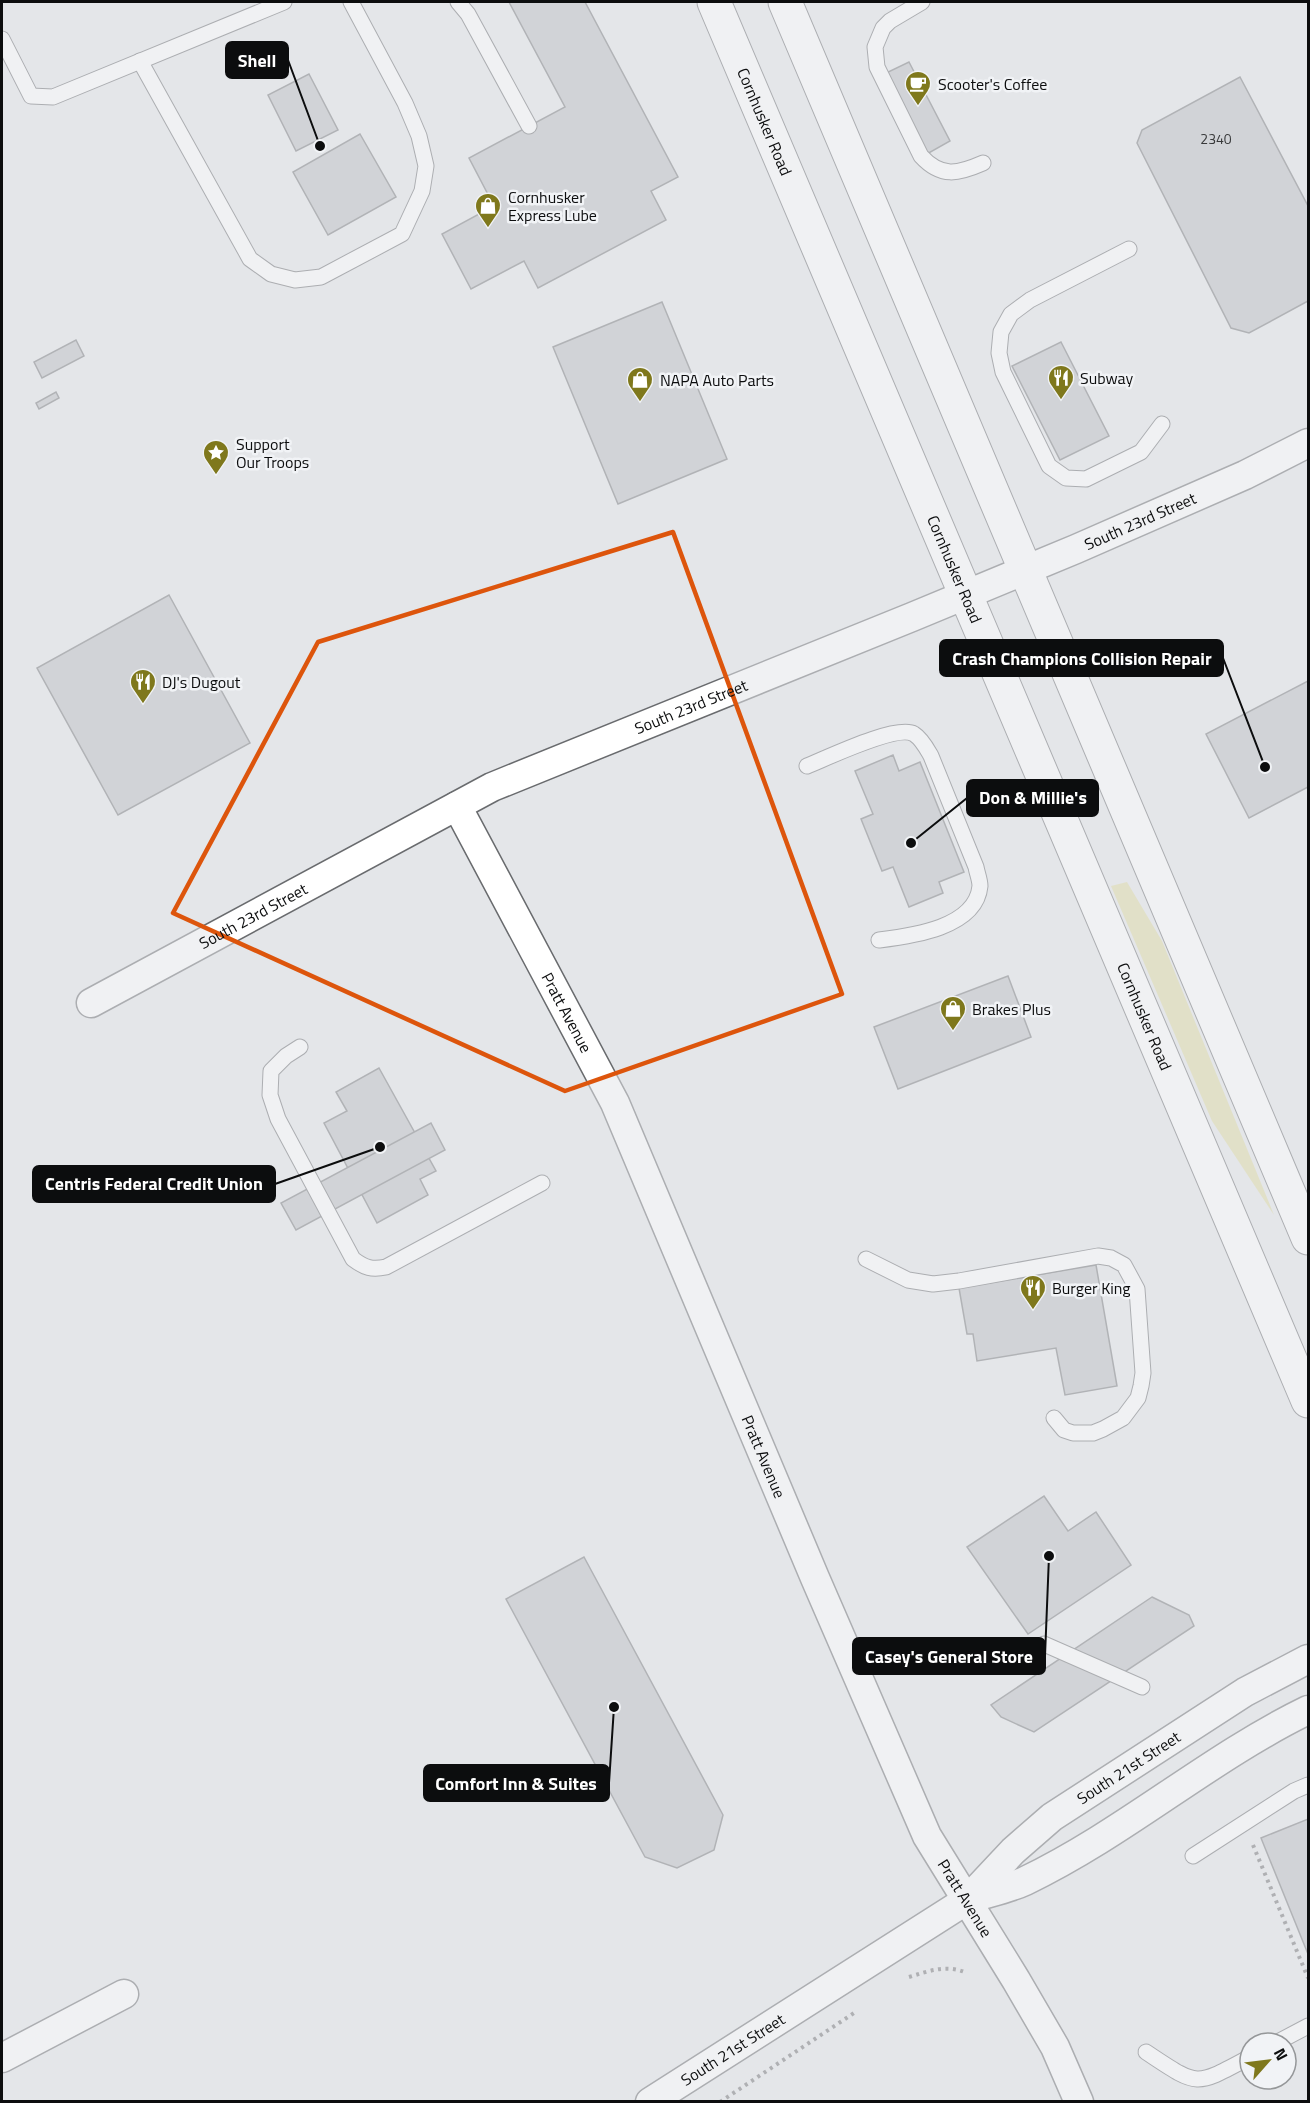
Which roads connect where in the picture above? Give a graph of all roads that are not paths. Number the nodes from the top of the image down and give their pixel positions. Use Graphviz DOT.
graph roads {
  1 [pos="284,2"];
  2 [pos="351,2"];
  3 [pos="458,2"];
  4 [pos="714,2"];
  5 [pos="785,2"];
  6 [pos="922,2"];
  7 [pos="2,39"];
  8 [pos="140,61"];
  9 [pos="529,126"];
  10 [pos="983,163"];
  11 [pos="1129,249"];
  12 [pos="1162,424"];
  13 [pos="1308,443"];
  14 [pos="1026,569"];
  15 [pos="966,595"];
  16 [pos="807,766"];
  17 [pos="457,806"];
  18 [pos="879,940"];
  19 [pos="91,1003"];
  20 [pos="300,1047"];
  21 [pos="542,1183"];
  22 [pos="1308,1238"];
  23 [pos="866,1259"];
  24 [pos="1308,1401"];
  25 [pos="1054,1418"];
  26 [pos="1044,1644"];
  27 [pos="1308,1659"];
  28 [pos="1142,1687"];
  29 [pos="1308,1710"];
  30 [pos="1308,1785"];
  31 [pos="1193,1856"];
  32 [pos="967,1900"];
  33 [pos="124,1994"];
  34 [pos="1146,2052"];
  35 [pos="2,2058"];
  36 [pos="1238,2063"];
  37 [pos="650,2102"];
  38 [pos="1079,2102"];
  1 -- 8 [label="lane"];
  2 -- 8 [label="lane"];
  3 -- 9 [label="lane"];
  4 -- 15 [label="main road, Cornhusker Road"];
  5 -- 14 [label="main road"];
  6 -- 10 [label="lane"];
  7 -- 8 [label="lane"];
  11 -- 12 [label="lane"];
  13 -- 14 [label="street, South 23rd Street"];
  14 -- 15 [label="street, South 23rd Street"];
  14 -- 22 [label="main road"];
  15 -- 17 [label="street, South 23rd Street"];
  15 -- 24 [label="main road, Cornhusker Road"];
  16 -- 18 [label="lane"];
  17 -- 19 [label="street, South 23rd Street"];
  17 -- 32 [label="street, Pratt Avenue"];
  20 -- 21 [label="lane"];
  23 -- 25 [label="lane"];
  26 -- 28 [label="lane"];
  27 -- 32 [label="street, South 21st Street"];
  29 -- 32 [label="street, South 21st Street"];
  30 -- 31 [label="lane"];
  32 -- 37 [label="street, South 21st Street"];
  32 -- 38 [label="street, Pratt Avenue"];
  33 -- 35 [label="street"];
  34 -- 36 [label="lane"];
}
